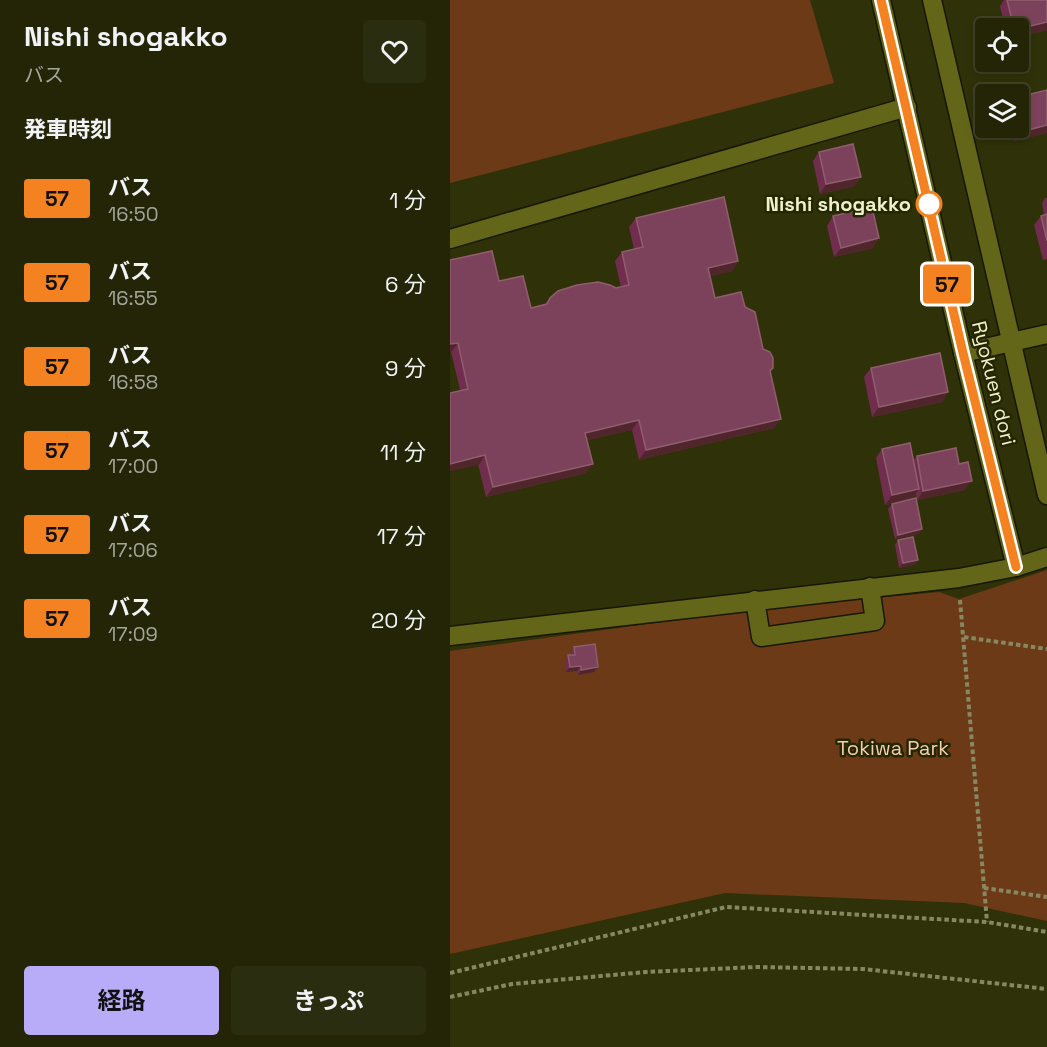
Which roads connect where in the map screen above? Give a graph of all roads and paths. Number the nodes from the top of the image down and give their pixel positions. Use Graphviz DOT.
graph roads {
  1 [pos="881,0"];
  2 [pos="932,0"];
  3 [pos="907,107"];
  4 [pos="450,239"];
  5 [pos="1047,334"];
  6 [pos="1011,342"];
  7 [pos="963,353"];
  8 [pos="1047,495"];
  9 [pos="1047,557"];
  10 [pos="1016,567"];
  11 [pos="958,578"];
  12 [pos="870,587"];
  13 [pos="755,600"];
  14 [pos="450,636"];
  15 [pos="963,637"];
  16 [pos="1047,649"];
  17 [pos="984,888"];
  18 [pos="1047,897"];
  19 [pos="987,922"];
  20 [pos="1047,932"];
  21 [pos="450,973"];
  22 [pos="1047,989"];
  23 [pos="450,997"];
  1 -- 3 [label="street, Ryokuen dori"];
  2 -- 6 [label="street, Ryokuen dori"];
  3 -- 4 [label="street"];
  3 -- 7 [label="street, Ryokuen dori"];
  5 -- 6 [label="street"];
  6 -- 7 [label="street"];
  6 -- 8 [label="street, Ryokuen dori"];
  7 -- 10 [label="street, Ryokuen dori"];
  9 -- 10 [label="street"];
  10 -- 11 [label="street"];
  11 -- 12 [label="street"];
  11 -- 15 [label="path"];
  12 -- 13 [label="street"];
  12 -- 13 [label="street"];
  13 -- 14 [label="street"];
  15 -- 16 [label="path"];
  15 -- 17 [label="path"];
  17 -- 18 [label="path"];
  17 -- 19 [label="path"];
  19 -- 20 [label="path"];
  19 -- 21 [label="path"];
  22 -- 23 [label="path"];
}
